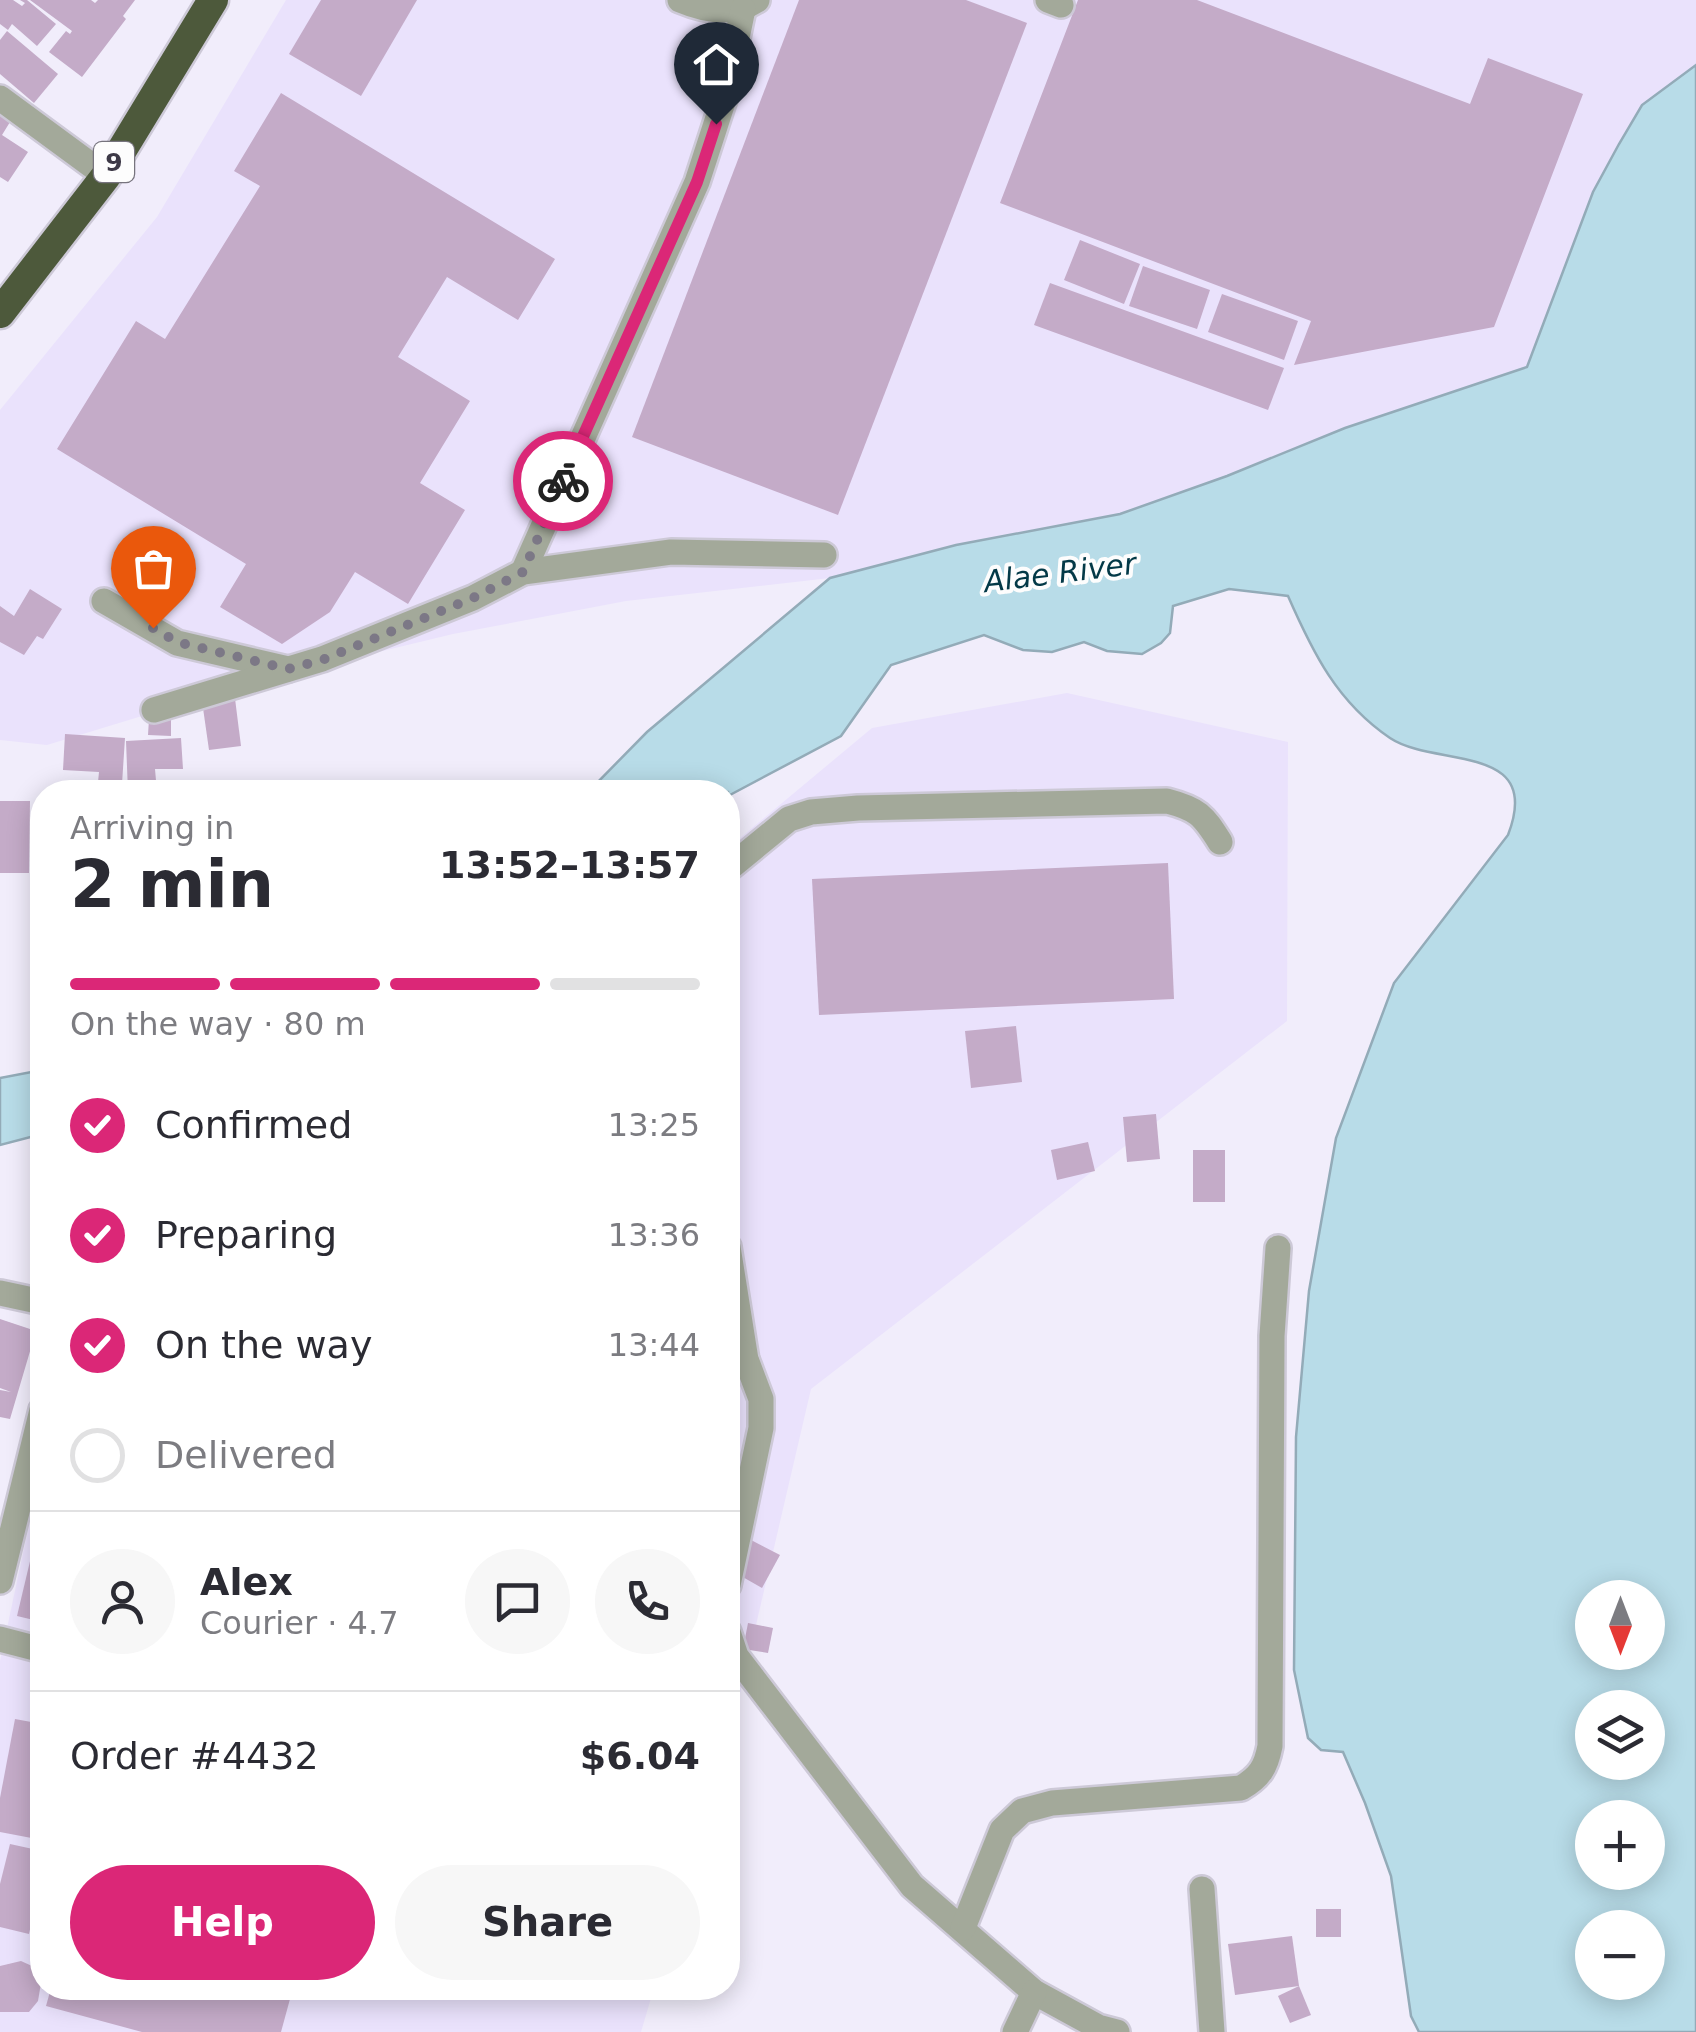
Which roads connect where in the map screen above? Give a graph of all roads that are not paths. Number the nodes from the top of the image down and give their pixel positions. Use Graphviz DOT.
graph roads {
  1 [pos="213,0"];
  2 [pos="680,0"];
  3 [pos="750,4"];
  4 [pos="0,98"];
  5 [pos="106,176"];
  6 [pos="0,312"];
  7 [pos="824,555"];
  8 [pos="523,572"];
  9 [pos="104,601"];
  10 [pos="288,669"];
  11 [pos="154,710"];
  12 [pos="1220,842"];
  13 [pos="740,860"];
  14 [pos="1278,1248"];
  15 [pos="0,1294"];
  16 [pos="30,1300"];
  17 [pos="740,1324"];
  18 [pos="740,1354"];
  19 [pos="746,1362"];
  20 [pos="30,1453"];
  21 [pos="740,1528"];
  22 [pos="5,1542"];
  23 [pos="0,1581"];
  24 [pos="0,1639"];
  25 [pos="30,1647"];
  26 [pos="740,1661"];
  27 [pos="1202,1890"];
  28 [pos="963,1928"];
  29 [pos="1034,1992"];
  30 [pos="1015,2032"];
  31 [pos="1117,2032"];
  32 [pos="1212,2032"];
  1 -- 5 [label="highway, 9"];
  2 -- 3 [label="street"];
  3 -- 8 [label="street"];
  4 -- 5 [label="street"];
  5 -- 6 [label="highway, 9"];
  7 -- 8 [label="street"];
  8 -- 10 [label="street"];
  9 -- 10 [label="street"];
  10 -- 11 [label="street"];
  12 -- 13 [label="street"];
  14 -- 28 [label="street"];
  15 -- 16 [label="street"];
  17 -- 19 [label="street"];
  18 -- 19 [label="street"];
  19 -- 21 [label="street"];
  20 -- 22 [label="street"];
  22 -- 23 [label="street"];
  24 -- 25 [label="street"];
  26 -- 28 [label="street"];
  27 -- 32 [label="street"];
  28 -- 29 [label="street"];
  29 -- 30 [label="street"];
  29 -- 31 [label="street"];
}
